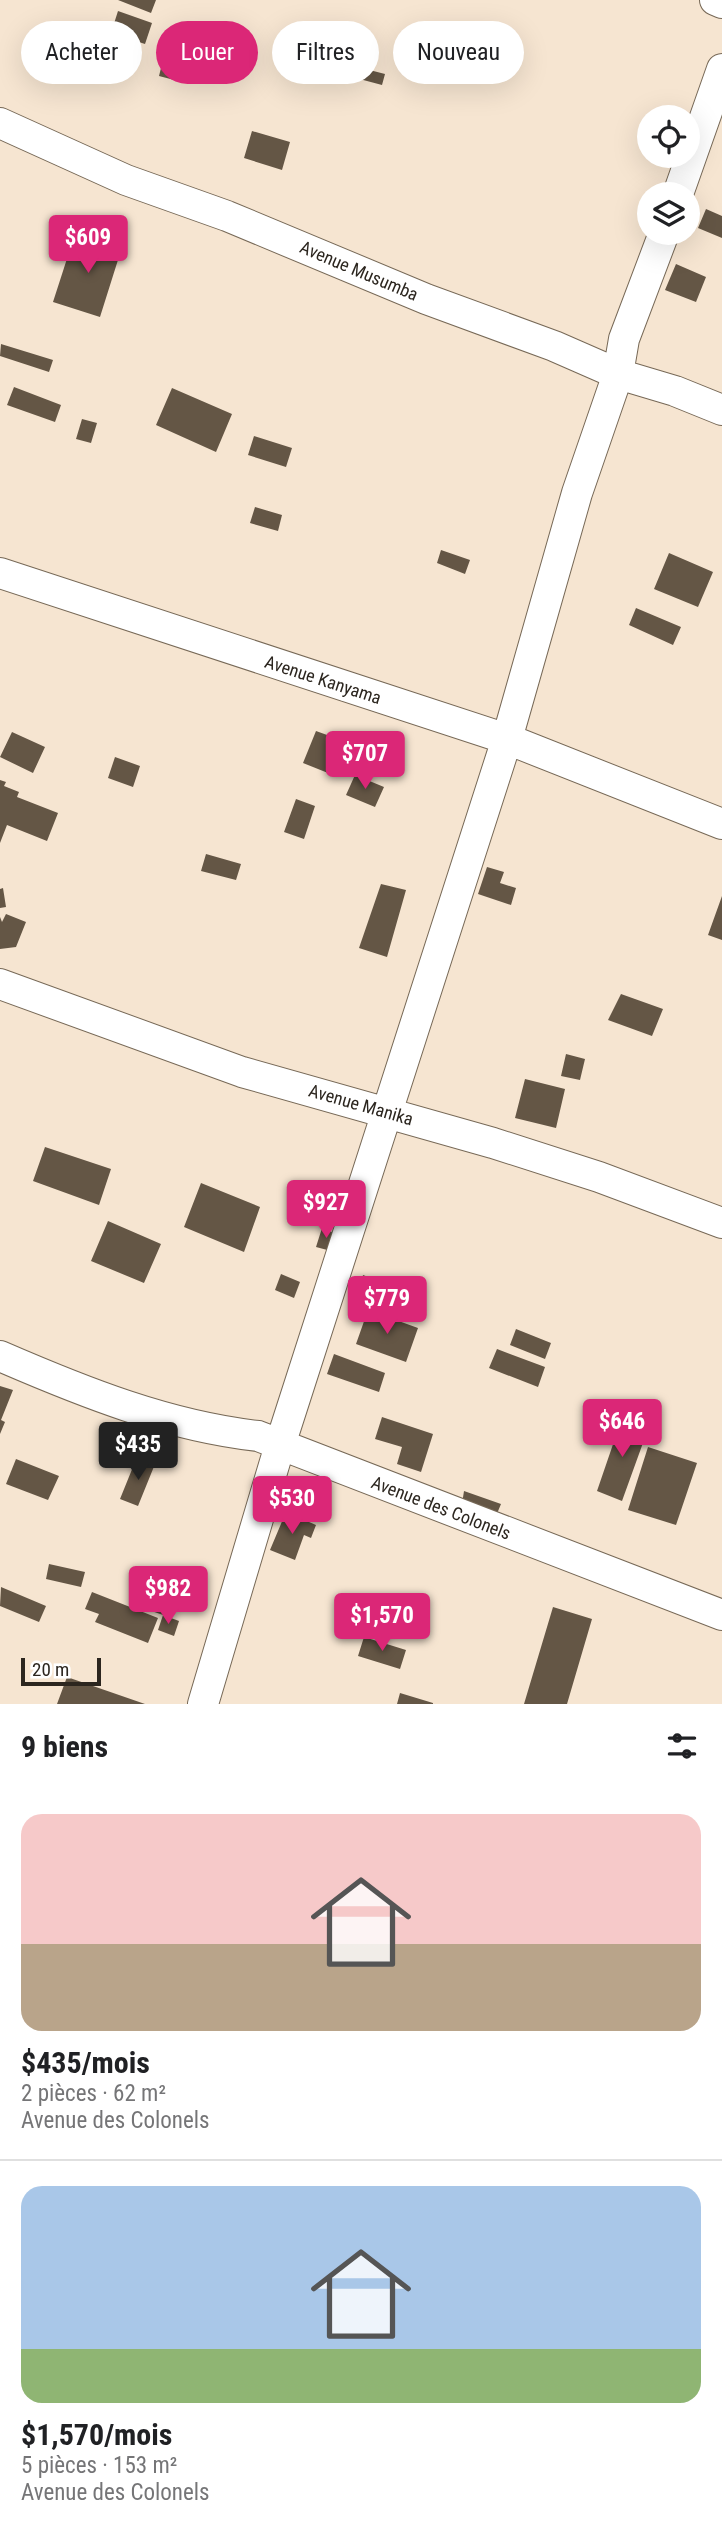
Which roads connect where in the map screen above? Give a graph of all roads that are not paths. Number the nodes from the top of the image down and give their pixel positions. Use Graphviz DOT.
graph roads {
  1 [pos="715,0"];
  2 [pos="722,3"];
  3 [pos="722,69"];
  4 [pos="0,123"];
  5 [pos="682,182"];
  6 [pos="659,245"];
  7 [pos="618,374"];
  8 [pos="722,410"];
  9 [pos="0,573"];
  10 [pos="507,739"];
  11 [pos="722,824"];
  12 [pos="0,984"];
  13 [pos="387,1112"];
  14 [pos="722,1223"];
  15 [pos="0,1356"];
  16 [pos="280,1445"];
  17 [pos="722,1615"];
  18 [pos="203,1704"];
  1 -- 2 [label="street"];
  3 -- 5 [label="street"];
  4 -- 7 [label="street, Avenue Musumba"];
  6 -- 7 [label="street"];
  7 -- 8 [label="street, Avenue Musumba"];
  7 -- 10 [label="street"];
  9 -- 10 [label="street, Avenue Kanyama"];
  10 -- 11 [label="street, Avenue Kanyama"];
  10 -- 13 [label="street"];
  12 -- 13 [label="street, Avenue Manika"];
  13 -- 14 [label="street, Avenue Manika"];
  13 -- 16 [label="street"];
  15 -- 16 [label="street, Avenue des Colonels"];
  16 -- 17 [label="street, Avenue des Colonels"];
  16 -- 18 [label="street"];
}
